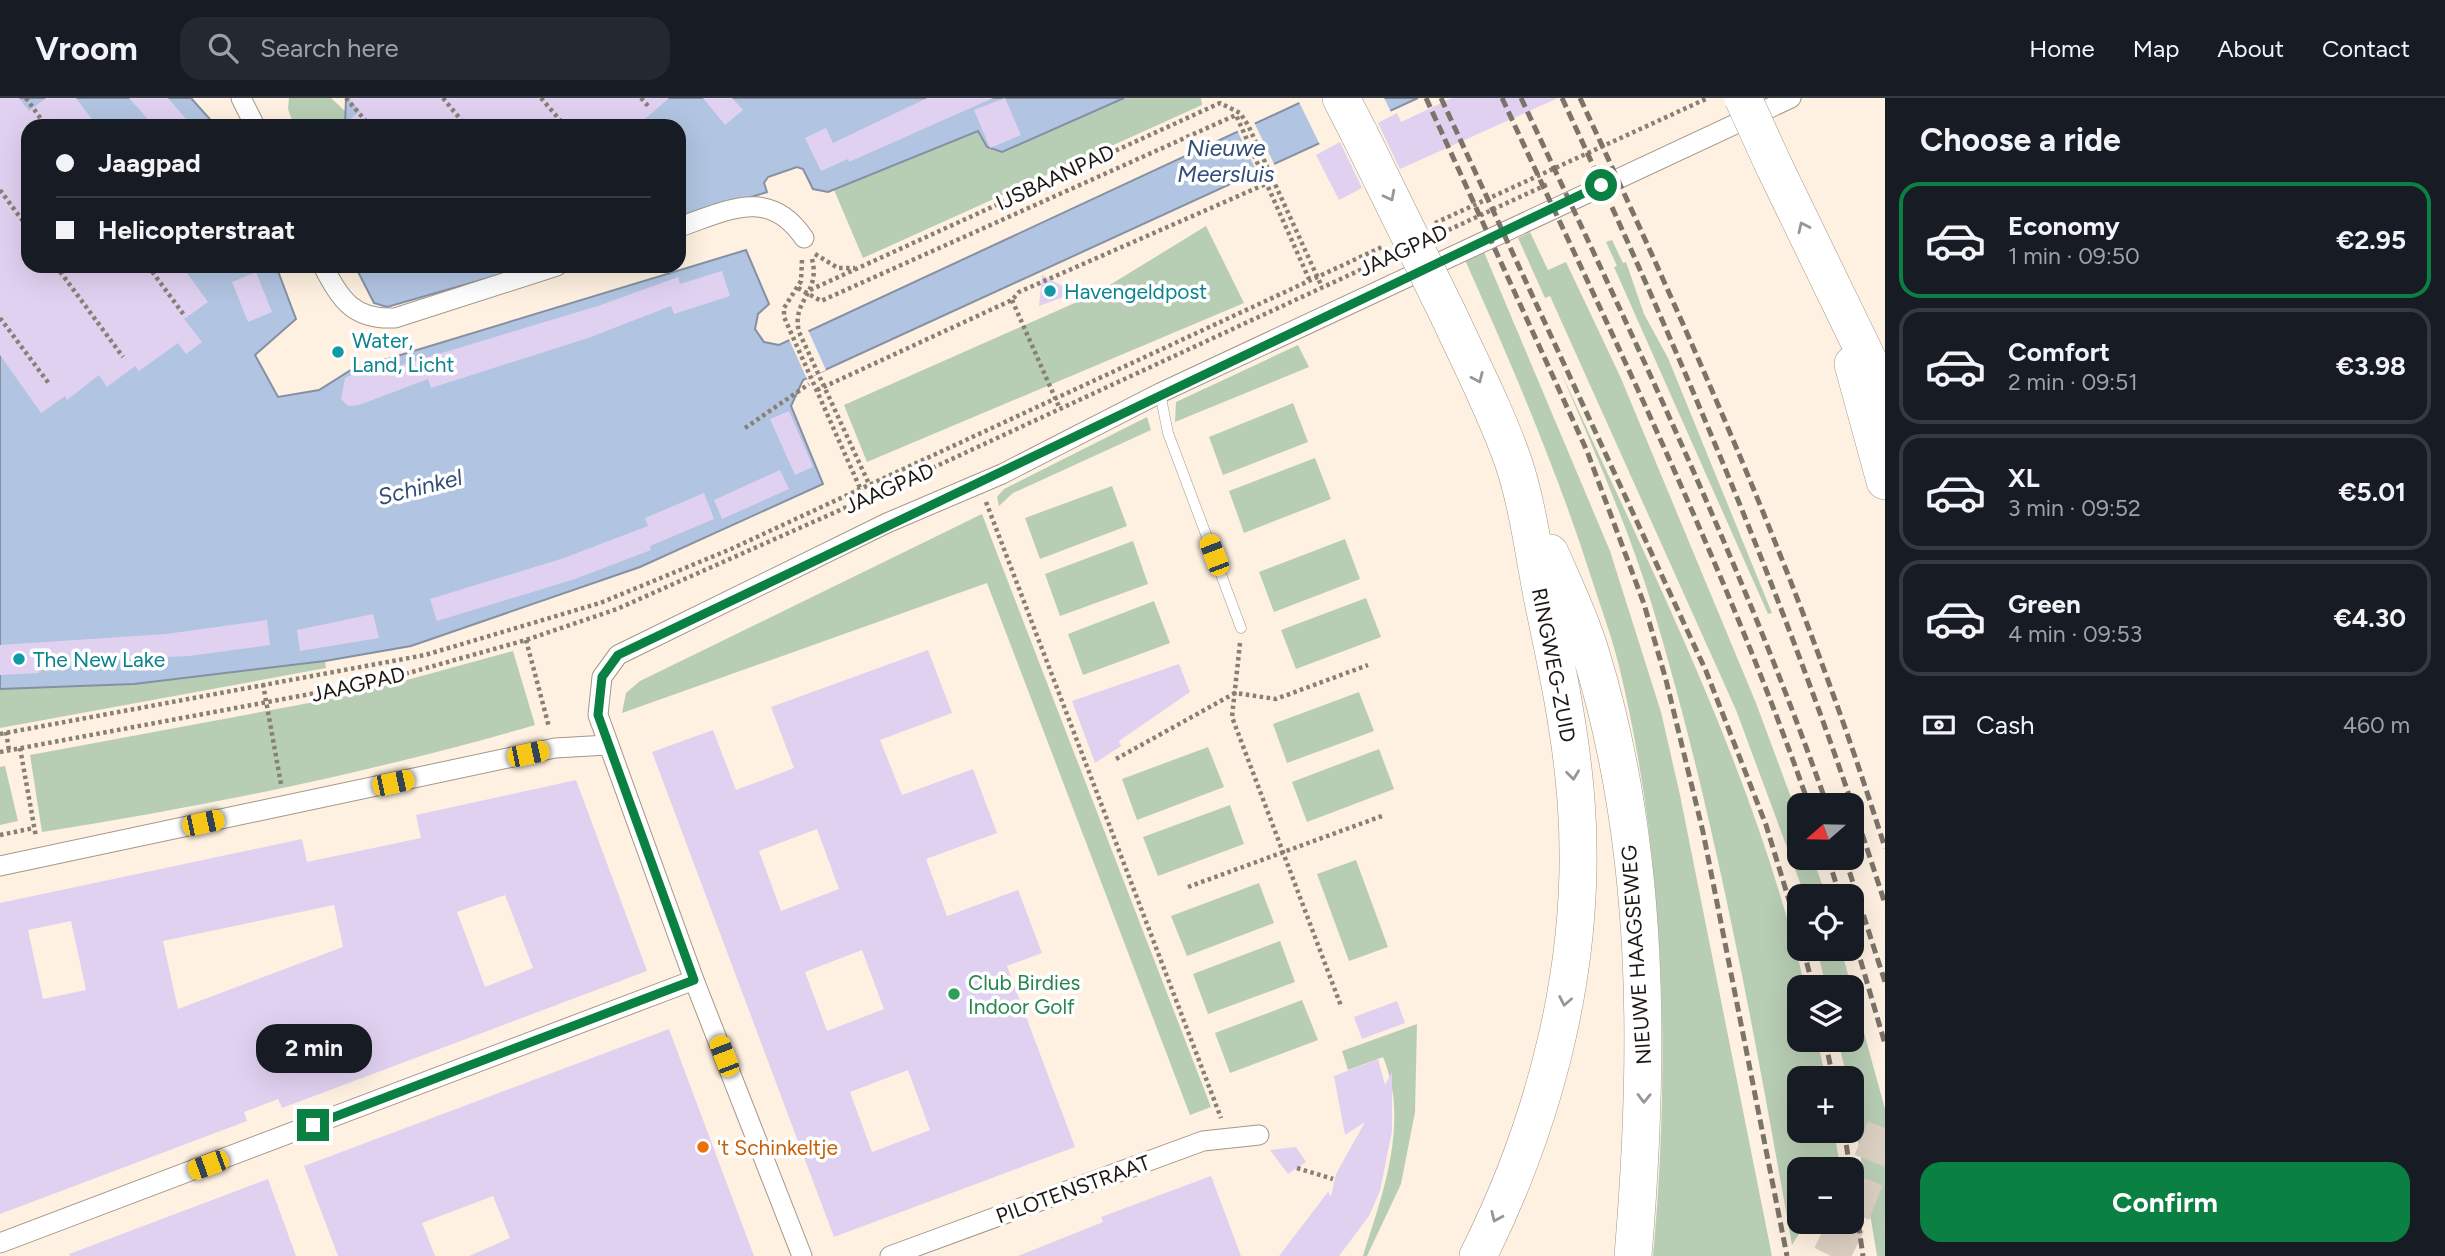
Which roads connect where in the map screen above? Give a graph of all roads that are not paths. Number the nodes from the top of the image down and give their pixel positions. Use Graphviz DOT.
graph roads {
  1 [pos="241,98"];
  2 [pos="1341,98"];
  3 [pos="1743,98"];
  4 [pos="1791,98"];
  5 [pos="252,119"];
  6 [pos="686,225"];
  7 [pos="804,238"];
  8 [pos="327,273"];
  9 [pos="535,273"];
  10 [pos="1832,288"];
  11 [pos="1160,393"];
  12 [pos="1885,395"];
  13 [pos="1514,464"];
  14 [pos="1885,481"];
  15 [pos="1241,628"];
  16 [pos="608,744"];
  17 [pos="0,866"];
  18 [pos="694,980"];
  19 [pos="1259,1135"];
  20 [pos="0,1243"];
  21 [pos="802,1256"];
  22 [pos="890,1256"];
  23 [pos="1478,1256"];
  24 [pos="1633,1256"];
  1 -- 5 [label="street"];
  2 -- 13 [label="highway, RINGWEG-ZUID, one-way, bridge"];
  10 -- 3 [label="highway, one-way, bridge"];
  4 -- 11 [label="street, JAAGPAD"];
  6 -- 7 [label="street"];
  8 -- 9 [label="street"];
  10 -- 12 [label="highway"];
  10 -- 14 [label="highway"];
  11 -- 15 [label="lane"];
  11 -- 16 [label="street, JAAGPAD"];
  13 -- 23 [label="highway, RINGWEG-ZUID, one-way"];
  13 -- 24 [label="highway, NIEUWE HAAGSEWEG, one-way"];
  16 -- 17 [label="street"];
  16 -- 18 [label="street, JAAGPAD"];
  18 -- 20 [label="street"];
  18 -- 21 [label="street, JAAGPAD"];
  19 -- 22 [label="street, PILOTENSTRAAT"];
}
